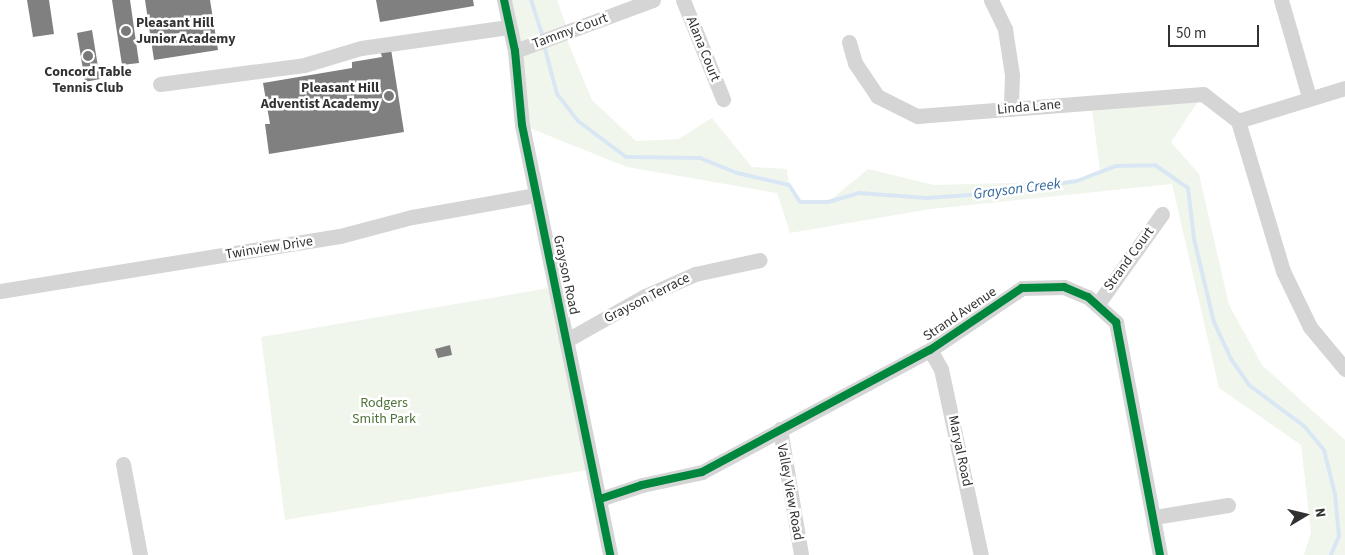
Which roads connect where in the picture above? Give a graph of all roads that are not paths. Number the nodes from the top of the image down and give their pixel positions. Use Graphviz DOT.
graph roads {
  1 [pos="504,0"];
  2 [pos="653,0"];
  3 [pos="683,0"];
  4 [pos="991,0"];
  5 [pos="1281,0"];
  6 [pos="510,26"];
  7 [pos="849,42"];
  8 [pos="514,51"];
  9 [pos="160,84"];
  10 [pos="1345,88"];
  11 [pos="1309,97"];
  12 [pos="722,99"];
  13 [pos="1011,109"];
  14 [pos="1238,122"];
  15 [pos="536,195"];
  16 [pos="1162,214"];
  17 [pos="760,260"];
  18 [pos="0,290"];
  19 [pos="1097,305"];
  20 [pos="567,340"];
  21 [pos="930,350"];
  22 [pos="1345,369"];
  23 [pos="780,429"];
  24 [pos="123,464"];
  25 [pos="600,499"];
  26 [pos="1228,505"];
  27 [pos="1154,517"];
  28 [pos="140,555"];
  29 [pos="610,555"];
  30 [pos="801,555"];
  31 [pos="981,555"];
  32 [pos="1160,555"];
  1 -- 6 [label="street, Grayson Road"];
  2 -- 8 [label="street, Tammy Court"];
  3 -- 12 [label="street, Alana Court"];
  4 -- 13 [label="street"];
  5 -- 11 [label="street"];
  6 -- 8 [label="street, Grayson Road"];
  6 -- 9 [label="street"];
  7 -- 13 [label="street, Linda Lane"];
  8 -- 15 [label="street, Grayson Road"];
  10 -- 11 [label="street"];
  11 -- 14 [label="street"];
  13 -- 14 [label="street, Linda Lane"];
  14 -- 22 [label="street"];
  15 -- 18 [label="street, Twinview Drive"];
  15 -- 20 [label="street, Grayson Road"];
  16 -- 19 [label="street, Strand Court"];
  17 -- 20 [label="street, Grayson Terrace"];
  19 -- 21 [label="street, Strand Avenue"];
  19 -- 27 [label="street, Strand Avenue"];
  20 -- 25 [label="street, Grayson Road"];
  21 -- 23 [label="street, Strand Avenue"];
  21 -- 31 [label="street, Maryal Road"];
  23 -- 25 [label="street, Strand Avenue"];
  23 -- 30 [label="street, Valley View Road"];
  24 -- 28 [label="street"];
  25 -- 29 [label="street, Grayson Road"];
  26 -- 27 [label="street"];
  27 -- 32 [label="street, Strand Avenue"];
}
